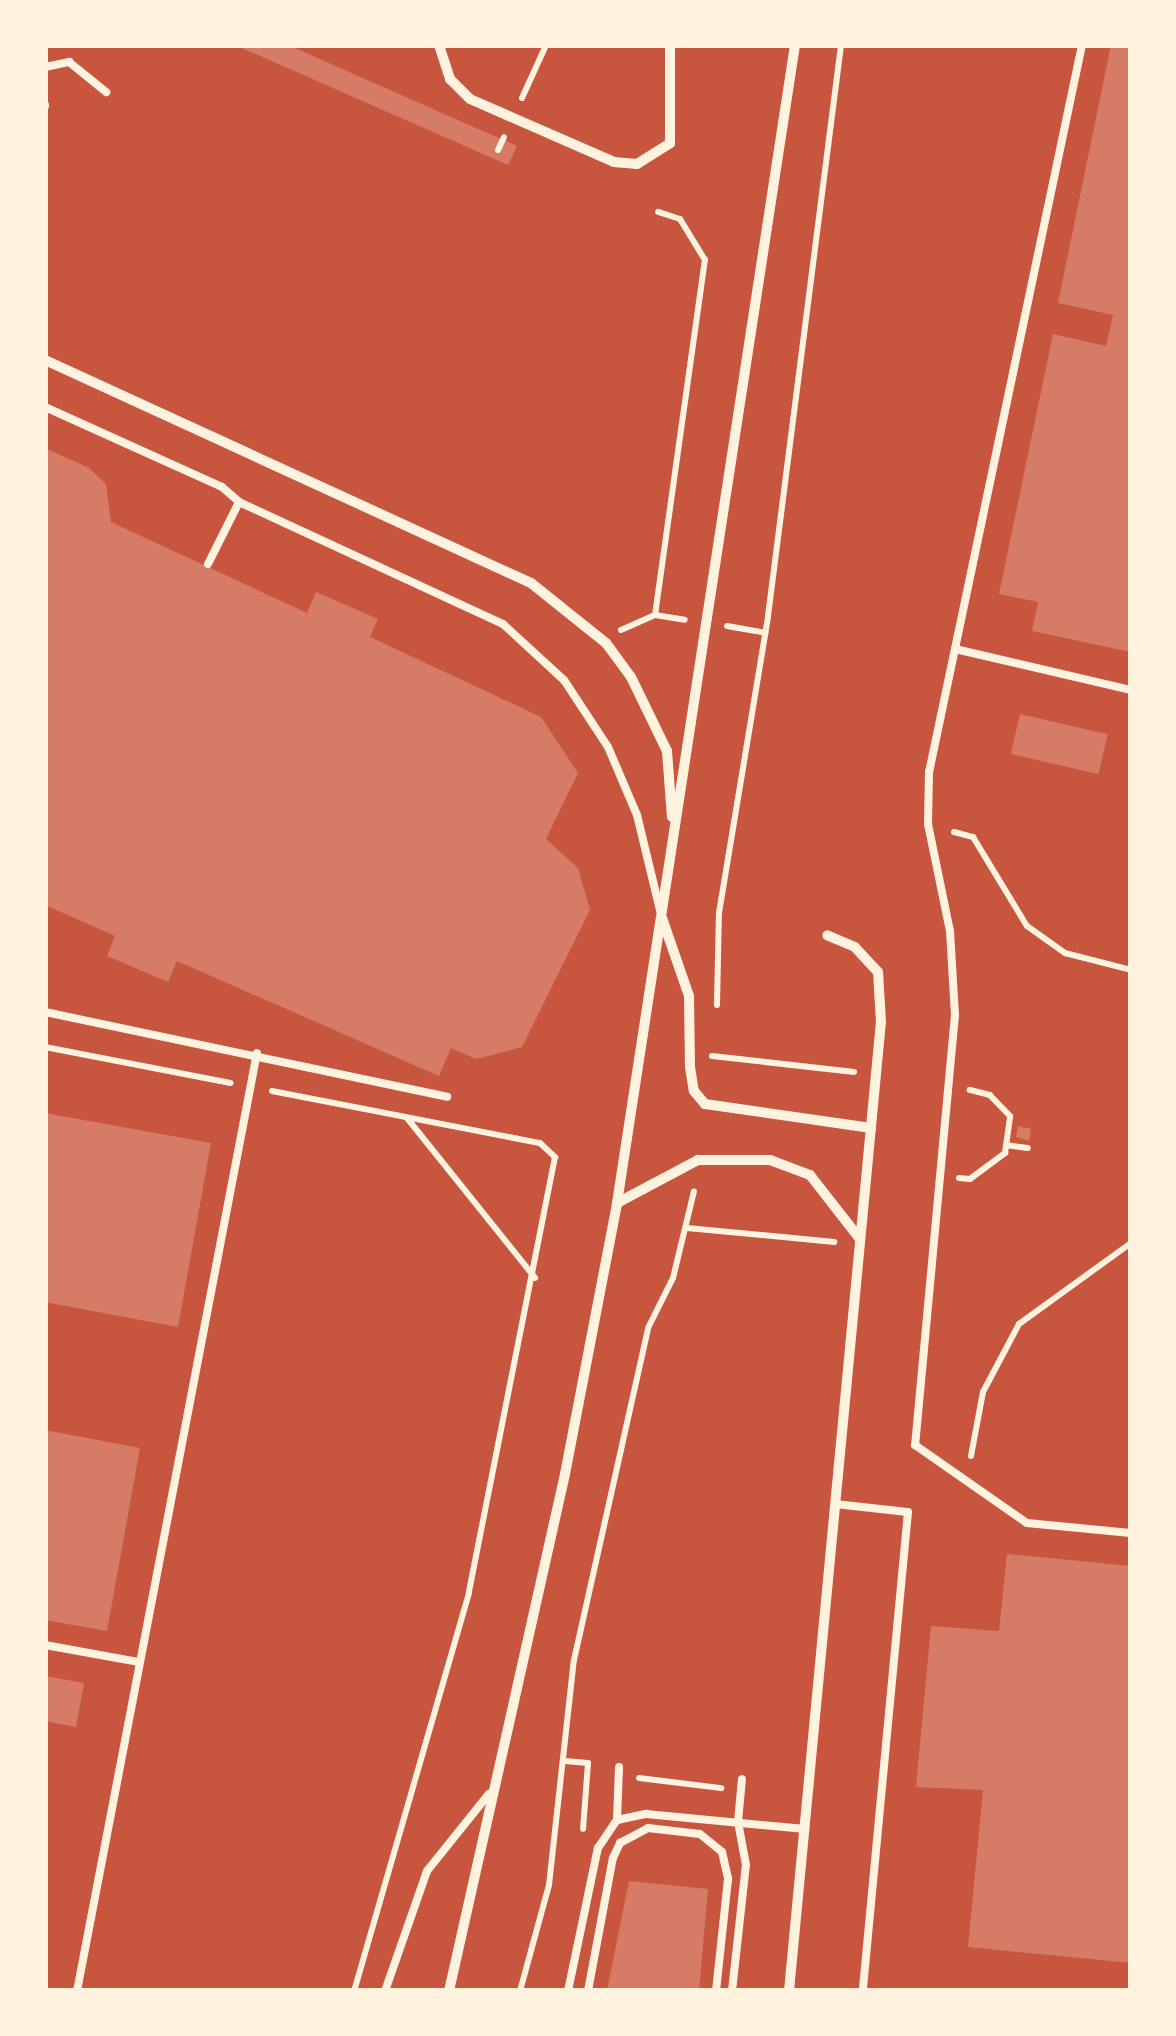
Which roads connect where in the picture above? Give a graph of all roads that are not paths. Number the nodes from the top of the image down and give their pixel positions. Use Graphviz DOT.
graph roads {
  1 [pos="439,45"];
  2 [pos="670,45"];
  3 [pos="795,45"];
  4 [pos="1082,45"];
  5 [pos="45,67"];
  6 [pos="106,92"];
  7 [pos="45,360"];
  8 [pos="45,407"];
  9 [pos="240,502"];
  10 [pos="208,564"];
  11 [pos="955,649"];
  12 [pos="1131,690"];
  13 [pos="672,838"];
  14 [pos="662,917"];
  15 [pos="827,934"];
  16 [pos="45,1012"];
  17 [pos="257,1053"];
  18 [pos="447,1097"];
  19 [pos="870,1128"];
  20 [pos="617,1204"];
  21 [pos="860,1242"];
  22 [pos="835,1504"];
  23 [pos="1131,1534"];
  24 [pos="45,1645"];
  25 [pos="140,1662"];
  26 [pos="618,1771"];
  27 [pos="742,1778"];
  28 [pos="489,1794"];
  29 [pos="617,1820"];
  30 [pos="738,1822"];
  31 [pos="804,1830"];
  32 [pos="76,1991"];
  33 [pos="386,1991"];
  34 [pos="448,1991"];
  35 [pos="568,1991"];
  36 [pos="588,1991"];
  37 [pos="716,1991"];
  38 [pos="732,1991"];
  39 [pos="789,1991"];
  40 [pos="863,1991"];
  1 -- 2 [label="street"];
  3 -- 13 [label="street"];
  4 -- 11 [label="lane"];
  5 -- 6 [label="lane"];
  7 -- 13 [label="street"];
  8 -- 9 [label="lane"];
  9 -- 10 [label="lane"];
  9 -- 14 [label="lane"];
  11 -- 12 [label="lane"];
  11 -- 23 [label="lane"];
  13 -- 14 [label="street"];
  14 -- 19 [label="street"];
  14 -- 20 [label="street"];
  15 -- 19 [label="street"];
  16 -- 17 [label="lane"];
  17 -- 18 [label="lane"];
  17 -- 25 [label="lane"];
  19 -- 21 [label="street"];
  20 -- 21 [label="street"];
  20 -- 28 [label="street"];
  21 -- 22 [label="street"];
  22 -- 31 [label="street"];
  22 -- 40 [label="lane"];
  24 -- 25 [label="lane"];
  25 -- 32 [label="lane"];
  26 -- 29 [label="lane"];
  27 -- 30 [label="lane"];
  28 -- 33 [label="lane"];
  28 -- 34 [label="street"];
  29 -- 30 [label="lane"];
  29 -- 35 [label="lane"];
  30 -- 31 [label="lane"];
  30 -- 38 [label="lane"];
  31 -- 39 [label="street"];
  36 -- 37 [label="lane"];
}
